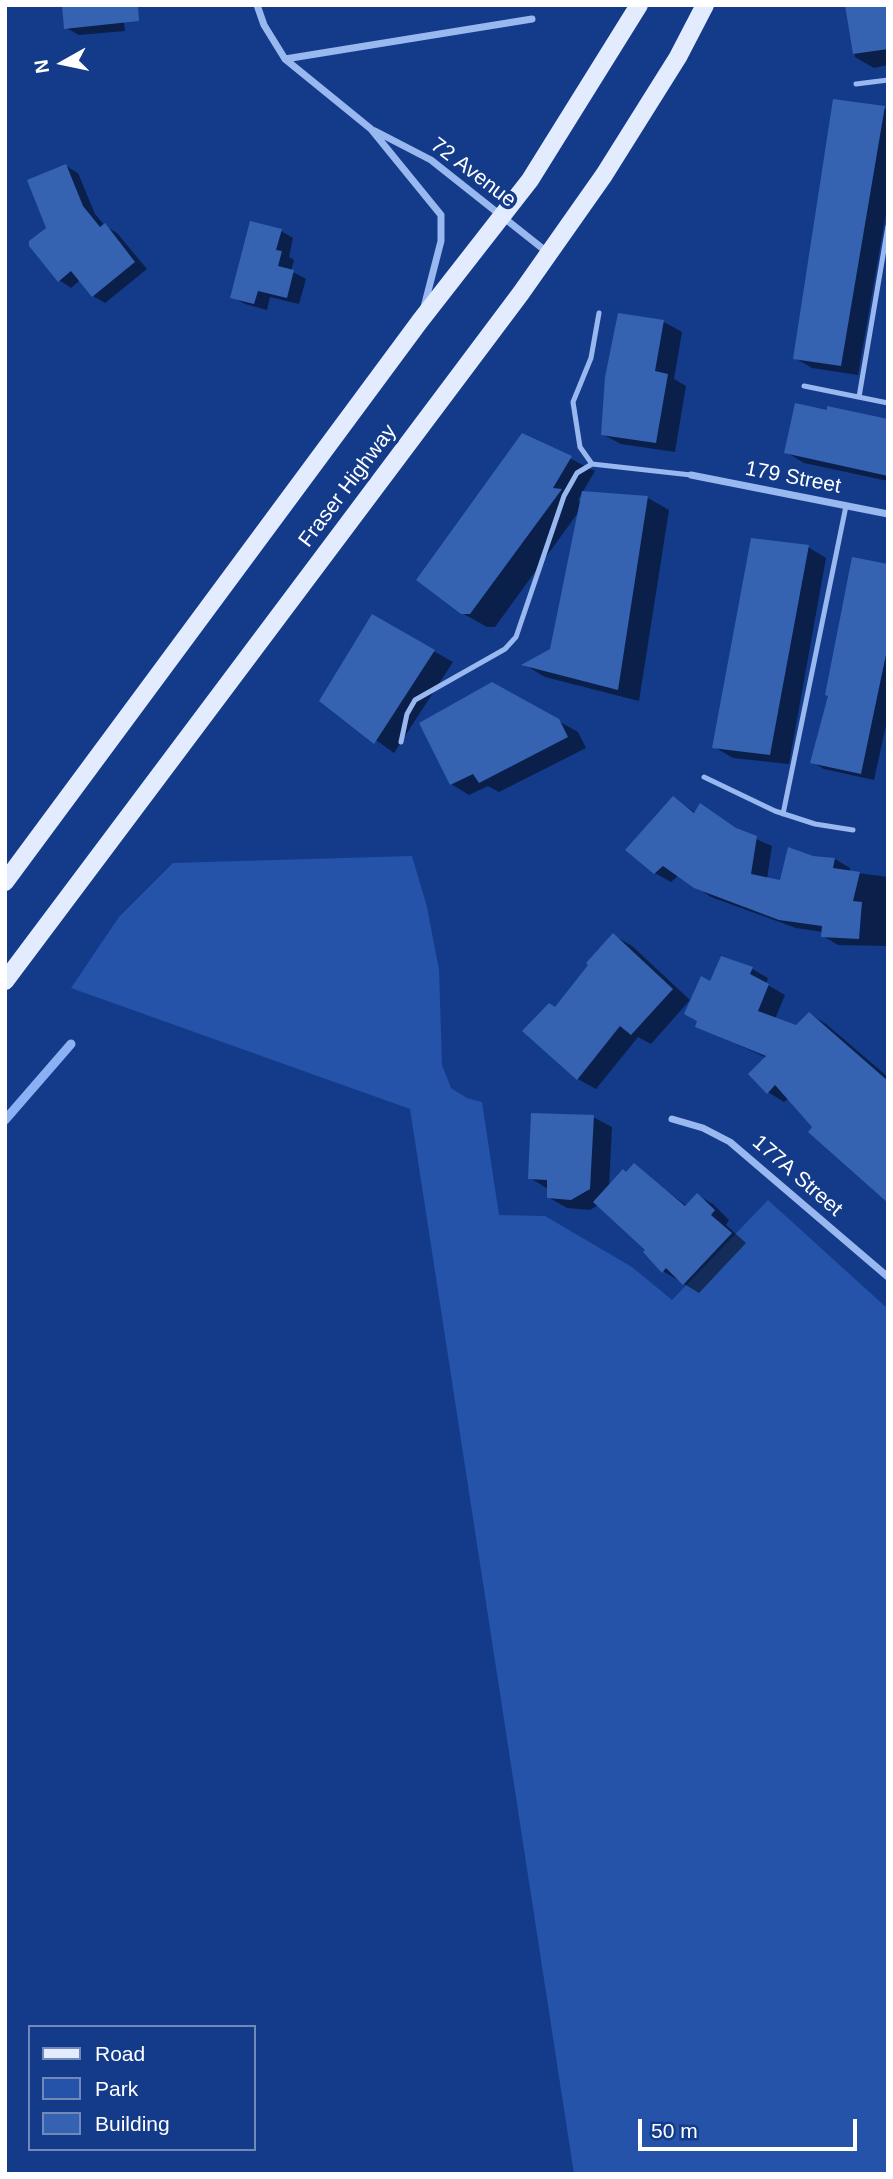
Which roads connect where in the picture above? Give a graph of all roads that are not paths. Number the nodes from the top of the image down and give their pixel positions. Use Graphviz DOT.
graph roads {
  1 [pos="257,5"];
  2 [pos="639,5"];
  3 [pos="705,5"];
  4 [pos="532,19"];
  5 [pos="285,59"];
  6 [pos="888,80"];
  7 [pos="856,84"];
  8 [pos="371,129"];
  9 [pos="502,217"];
  10 [pos="888,226"];
  11 [pos="549,254"];
  12 [pos="599,313"];
  13 [pos="420,321"];
  14 [pos="804,386"];
  15 [pos="859,397"];
  16 [pos="888,403"];
  17 [pos="593,464"];
  18 [pos="691,475"];
  19 [pos="846,506"];
  20 [pos="888,514"];
  21 [pos="401,742"];
  22 [pos="704,776"];
  23 [pos="783,814"];
  24 [pos="853,830"];
  25 [pos="5,882"];
  26 [pos="5,981"];
  27 [pos="673,1119"];
  28 [pos="888,1277"];
  1 -- 5 [label="street, 72 Avenue"];
  2 -- 9 [label="main road, Fraser Highway"];
  3 -- 11 [label="main road, Fraser Highway"];
  4 -- 5 [label="street"];
  5 -- 8 [label="street, 72 Avenue"];
  6 -- 7 [label="lane"];
  8 -- 9 [label="street, 72 Avenue"];
  8 -- 13 [label="street, 72 Avenue"];
  9 -- 11 [label="street, 72 Avenue"];
  9 -- 13 [label="main road, Fraser Highway"];
  10 -- 15 [label="lane"];
  11 -- 26 [label="main road, Fraser Highway"];
  12 -- 17 [label="lane"];
  13 -- 25 [label="main road, Fraser Highway"];
  14 -- 15 [label="lane"];
  15 -- 16 [label="lane"];
  17 -- 18 [label="lane"];
  17 -- 21 [label="lane"];
  18 -- 19 [label="street, 179 Street"];
  19 -- 20 [label="street, 179 Street"];
  19 -- 23 [label="lane"];
  22 -- 23 [label="lane"];
  23 -- 24 [label="lane"];
  27 -- 28 [label="street, 177A Street"];
}
